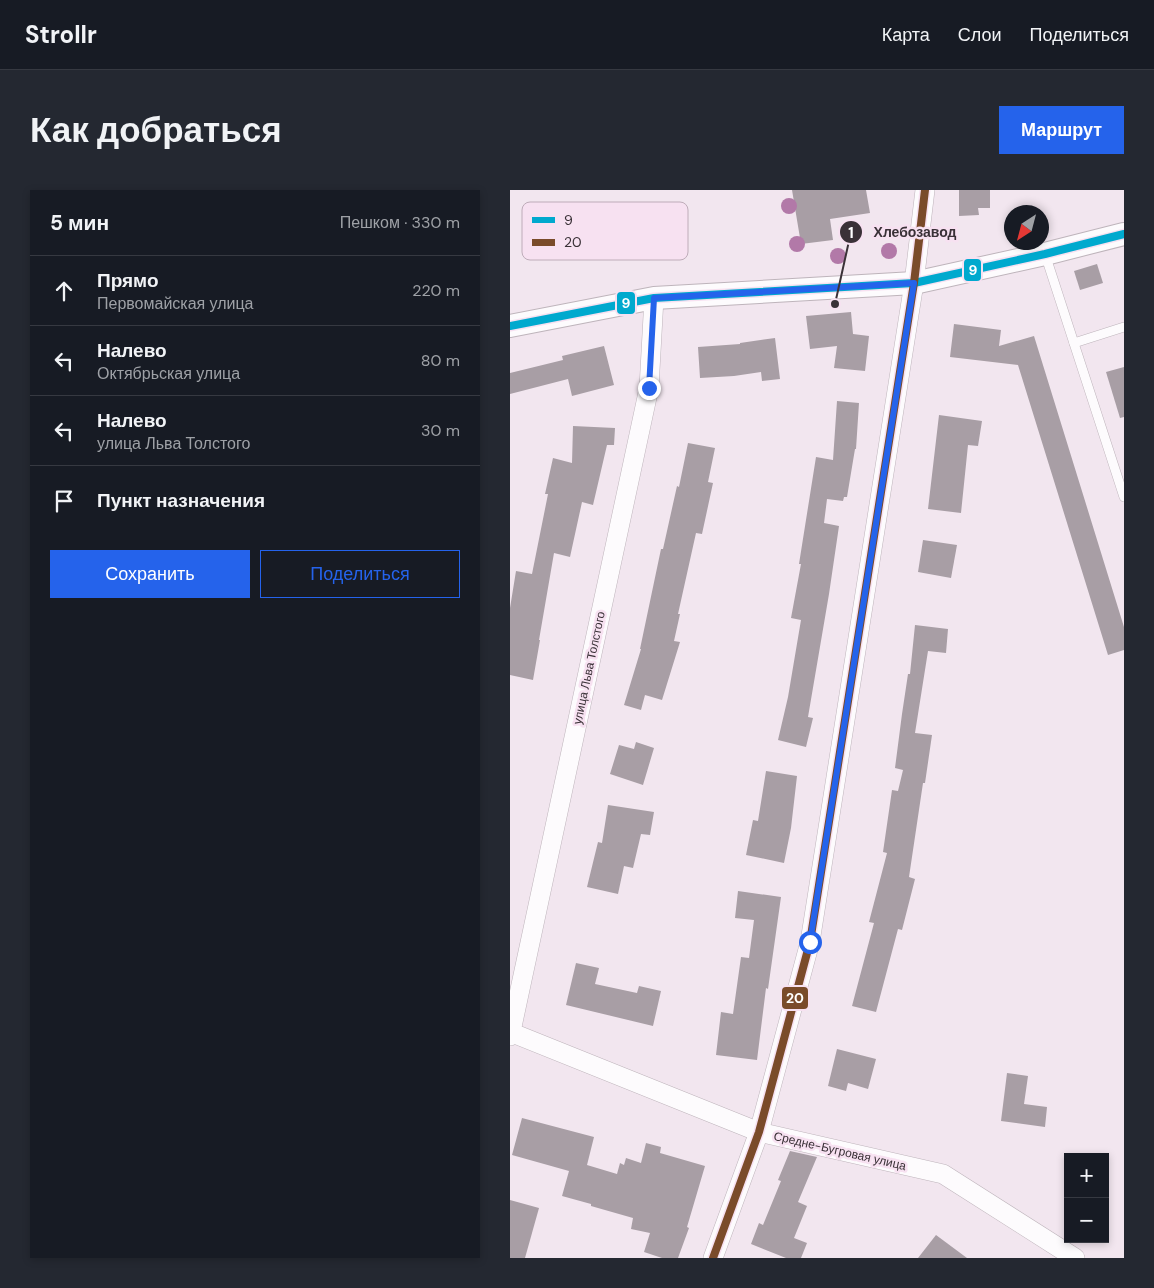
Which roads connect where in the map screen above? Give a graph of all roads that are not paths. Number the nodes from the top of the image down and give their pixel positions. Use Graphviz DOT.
graph roads {
  1 [pos="925,190"];
  2 [pos="1124,234"];
  3 [pos="1045,254"];
  4 [pos="914,283"];
  5 [pos="654,298"];
  6 [pos="510,326"];
  7 [pos="1124,327"];
  8 [pos="1074,343"];
  9 [pos="1124,498"];
  10 [pos="510,1034"];
  11 [pos="760,1132"];
  12 [pos="713,1258"];
  13 [pos="1075,1258"];
  1 -- 4 [label="street"];
  2 -- 3 [label="street"];
  3 -- 4 [label="street"];
  3 -- 8 [label="lane"];
  4 -- 5 [label="street"];
  4 -- 11 [label="street"];
  5 -- 6 [label="street"];
  5 -- 10 [label="street, улица Льва Толстого"];
  7 -- 8 [label="lane"];
  8 -- 9 [label="lane"];
  10 -- 11 [label="street, Средне-Бугровая улица"];
  11 -- 12 [label="street"];
  11 -- 13 [label="street, Средне-Бугровая улица"];
}
